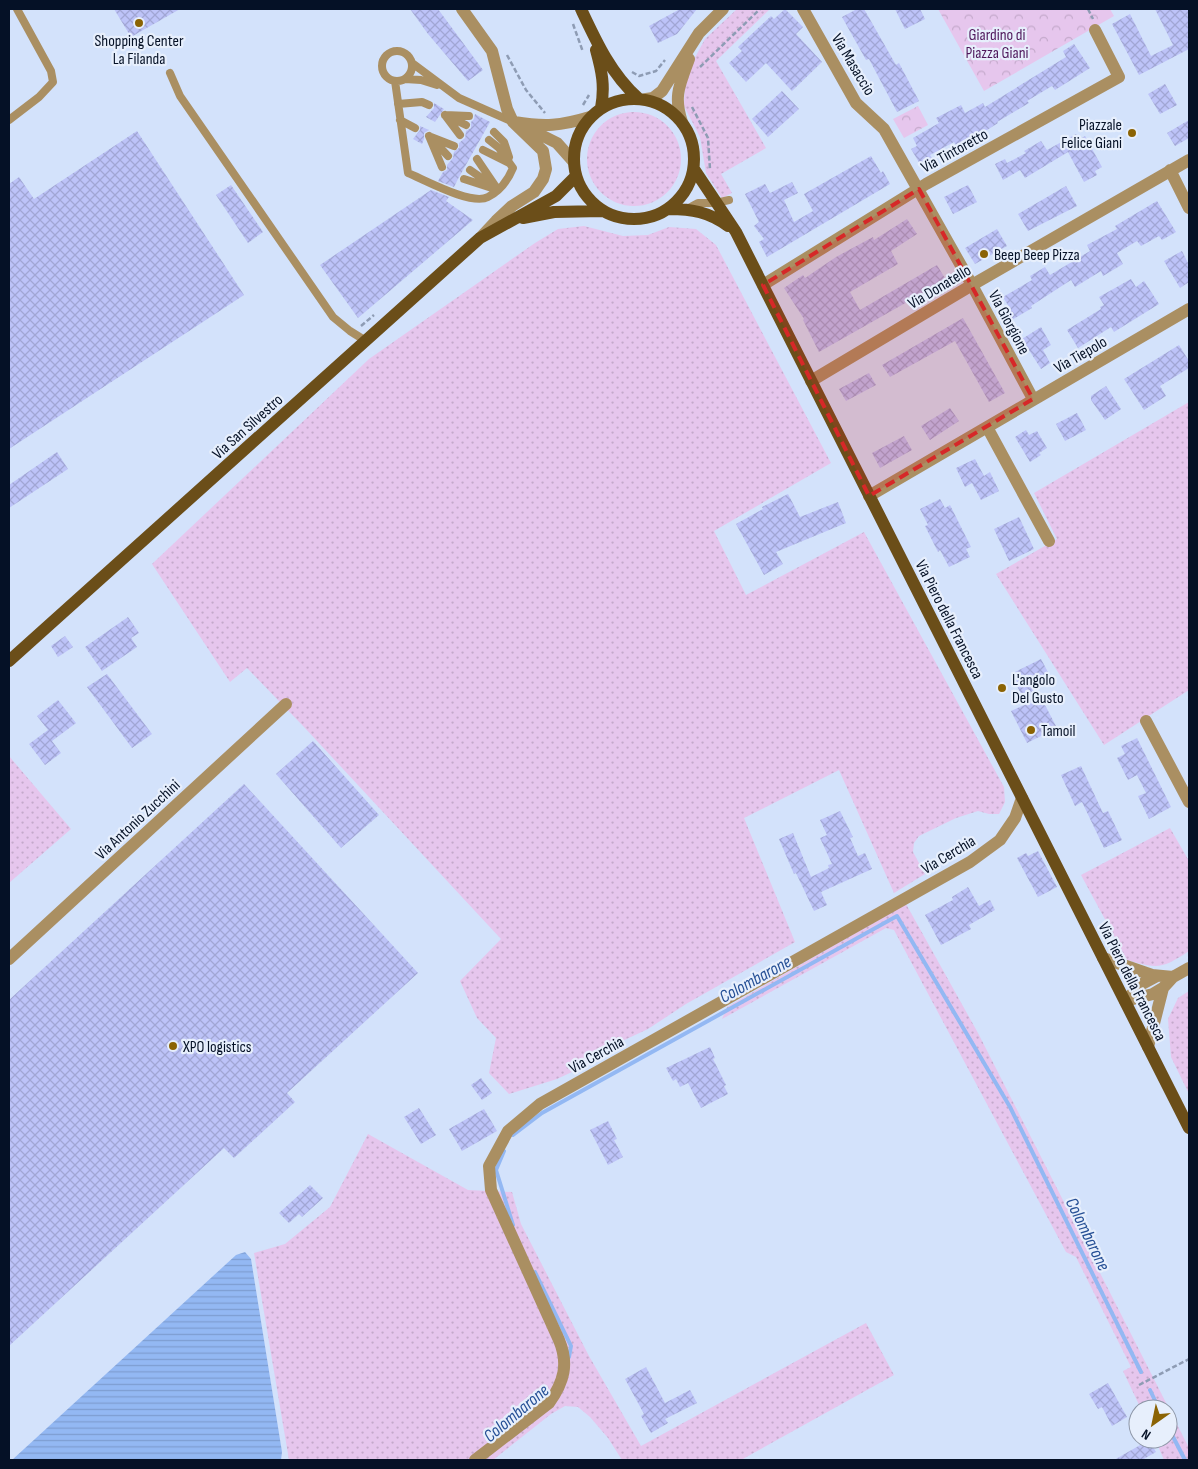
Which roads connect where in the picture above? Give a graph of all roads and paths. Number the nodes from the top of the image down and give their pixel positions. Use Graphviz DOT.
graph roads {
  1 [pos="17,9"];
  2 [pos="462,9"];
  3 [pos="581,9"];
  4 [pos="723,9"];
  5 [pos="760,9"];
  6 [pos="803,9"];
  7 [pos="573,23"];
  8 [pos="1094,30"];
  9 [pos="591,31"];
  10 [pos="699,33"];
  11 [pos="506,53"];
  12 [pos="584,54"];
  13 [pos="666,59"];
  14 [pos="412,62"];
  15 [pos="625,69"];
  16 [pos="697,71"];
  17 [pos="170,73"];
  18 [pos="405,79"];
  19 [pos="395,81"];
  20 [pos="444,88"];
  21 [pos="591,92"];
  22 [pos="642,99"];
  23 [pos="690,102"];
  24 [pos="398,104"];
  25 [pos="429,106"];
  26 [pos="601,108"];
  27 [pos="578,109"];
  28 [pos="445,114"];
  29 [pos="469,116"];
  30 [pos="590,117"];
  31 [pos="9,120"];
  32 [pos="400,120"];
  33 [pos="513,122"];
  34 [pos="682,122"];
  35 [pos="466,125"];
  36 [pos="543,126"];
  37 [pos="415,128"];
  38 [pos="884,129"];
  39 [pos="494,132"];
  40 [pos="460,135"];
  41 [pos="430,136"];
  42 [pos="489,140"];
  43 [pos="454,146"];
  44 [pos="483,150"];
  45 [pos="448,156"];
  46 [pos="477,159"];
  47 [pos="1189,160"];
  48 [pos="573,161"];
  49 [pos="511,164"];
  50 [pos="442,167"];
  51 [pos="694,169"];
  52 [pos="470,170"];
  53 [pos="1170,170"];
  54 [pos="712,174"];
  55 [pos="576,176"];
  56 [pos="464,179"];
  57 [pos="919,189"];
  58 [pos="498,190"];
  59 [pos="729,200"];
  60 [pos="716,203"];
  61 [pos="1189,208"];
  62 [pos="669,209"];
  63 [pos="687,209"];
  64 [pos="602,211"];
  65 [pos="511,221"];
  66 [pos="736,232"];
  67 [pos="480,238"];
  68 [pos="762,285"];
  69 [pos="972,285"];
  70 [pos="1189,310"];
  71 [pos="375,314"];
  72 [pos="353,333"];
  73 [pos="366,341"];
  74 [pos="811,381"];
  75 [pos="1033,399"];
  76 [pos="987,427"];
  77 [pos="869,496"];
  78 [pos="1050,540"];
  79 [pos="9,661"];
  80 [pos="286,704"];
  81 [pos="1146,721"];
  82 [pos="1022,798"];
  83 [pos="1189,802"];
  84 [pos="1103,958"];
  85 [pos="9,959"];
  86 [pos="1189,968"];
  87 [pos="1157,976"];
  88 [pos="1173,977"];
  89 [pos="1163,988"];
  90 [pos="1125,1001"];
  91 [pos="1148,1047"];
  92 [pos="1189,1128"];
  93 [pos="1189,1358"];
  94 [pos="1138,1385"];
  95 [pos="475,1460"];
  1 -- 31 [label="lane"];
  2 -- 33 [label="street"];
  3 -- 9 [label="main road"];
  4 -- 10 [label="street"];
  5 -- 16 [label="path"];
  6 -- 38 [label="street, Via Masaccio"];
  7 -- 12 [label="path"];
  8 -- 57 [label="street, Via Tintoretto"];
  9 -- 22 [label="main road"];
  9 -- 26 [label="main road"];
  10 -- 22 [label="street"];
  10 -- 34 [label="street"];
  11 -- 36 [label="path"];
  13 -- 15 [label="path"];
  14 -- 18 [label="lane"];
  14 -- 19 [label="lane"];
  14 -- 20 [label="lane"];
  17 -- 72 [label="lane"];
  18 -- 19 [label="lane"];
  18 -- 20 [label="lane"];
  19 -- 24 [label="lane"];
  20 -- 33 [label="lane"];
  21 -- 27 [label="path"];
  22 -- 26 [label="main road"];
  22 -- 34 [label="main road"];
  23 -- 54 [label="path"];
  24 -- 25 [label="lane"];
  24 -- 32 [label="lane"];
  26 -- 30 [label="main road"];
  28 -- 29 [label="lane"];
  28 -- 35 [label="lane"];
  28 -- 40 [label="lane"];
  30 -- 36 [label="street"];
  30 -- 48 [label="main road"];
  32 -- 37 [label="lane"];
  32 -- 58 [label="lane"];
  33 -- 36 [label="street"];
  33 -- 48 [label="street"];
  33 -- 67 [label="street"];
  34 -- 51 [label="main road"];
  38 -- 57 [label="street, Via Giorgione"];
  39 -- 49 [label="lane"];
  41 -- 43 [label="lane"];
  41 -- 45 [label="lane"];
  41 -- 50 [label="lane"];
  42 -- 49 [label="lane"];
  44 -- 49 [label="lane"];
  46 -- 58 [label="lane"];
  47 -- 53 [label="street, Via Donatello"];
  48 -- 55 [label="main road"];
  49 -- 58 [label="lane"];
  51 -- 60 [label="main road, Via Piero della Francesca"];
  51 -- 62 [label="main road"];
  52 -- 58 [label="lane"];
  53 -- 61 [label="street"];
  53 -- 69 [label="street, Via Donatello"];
  55 -- 64 [label="main road"];
  55 -- 65 [label="main road, Via San Silvestro"];
  56 -- 58 [label="lane"];
  57 -- 68 [label="street, Via Tintoretto"];
  57 -- 69 [label="street, Via Giorgione"];
  59 -- 60 [label="lane"];
  60 -- 63 [label="lane"];
  60 -- 66 [label="main road, Via Piero della Francesca"];
  62 -- 63 [label="main road, Via Piero della Francesca"];
  62 -- 64 [label="main road"];
  63 -- 66 [label="main road, Via Piero della Francesca"];
  64 -- 65 [label="main road, Via San Silvestro"];
  65 -- 67 [label="main road, Via San Silvestro"];
  66 -- 68 [label="main road, Via Piero della Francesca"];
  67 -- 73 [label="main road, Via San Silvestro"];
  68 -- 74 [label="main road, Via Piero della Francesca"];
  69 -- 74 [label="street, Via Donatello"];
  69 -- 75 [label="street, Via Giorgione"];
  70 -- 75 [label="street, Via Tiepolo"];
  71 -- 72 [label="path"];
  72 -- 73 [label="lane"];
  73 -- 79 [label="main road, Via San Silvestro"];
  74 -- 77 [label="main road, Via Piero della Francesca"];
  75 -- 76 [label="street, Via Tiepolo"];
  76 -- 77 [label="street, Via Tiepolo"];
  76 -- 78 [label="street"];
  77 -- 82 [label="main road, Via Piero della Francesca"];
  80 -- 85 [label="street, Via Antonio Zucchini"];
  81 -- 83 [label="street"];
  82 -- 84 [label="main road, Via Piero della Francesca"];
  82 -- 95 [label="street, Via Cerchia"];
  84 -- 87 [label="street"];
  84 -- 90 [label="main road, Via Piero della Francesca"];
  86 -- 88 [label="street"];
  87 -- 88 [label="street"];
  87 -- 90 [label="street"];
  88 -- 89 [label="street"];
  89 -- 90 [label="street"];
  89 -- 91 [label="street"];
  90 -- 91 [label="main road, Via Piero della Francesca"];
  91 -- 92 [label="main road, Via Piero della Francesca"];
  93 -- 94 [label="path"];
}
